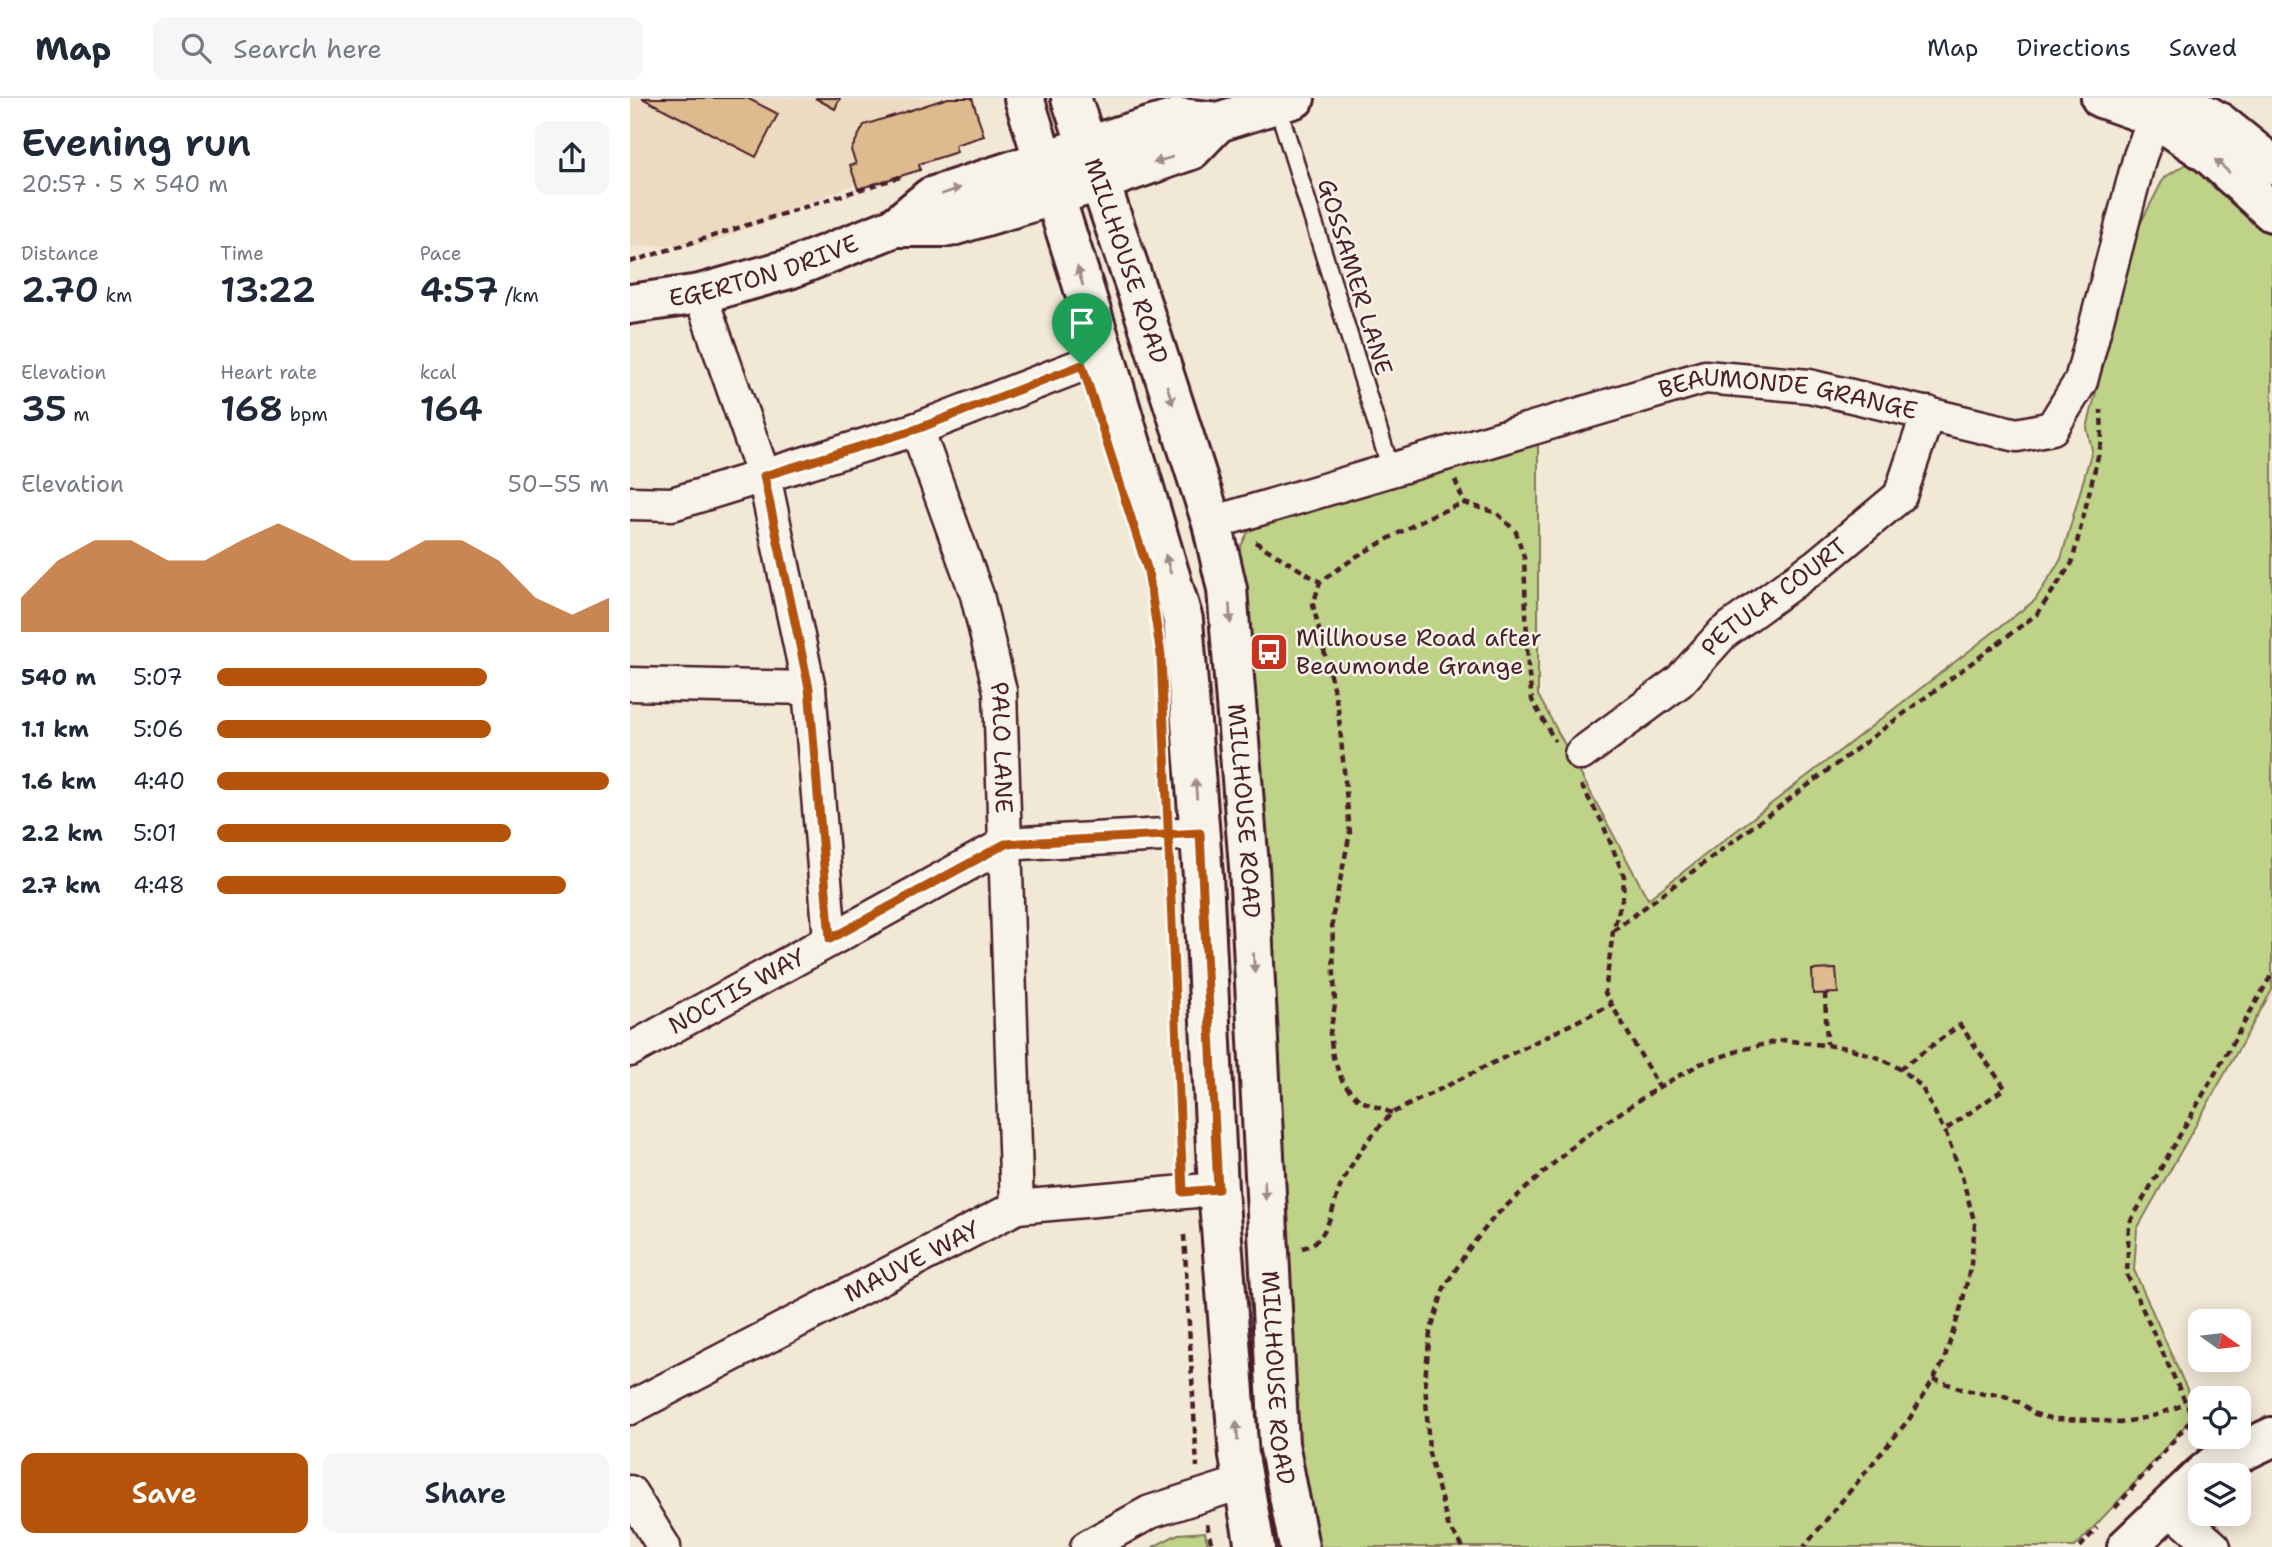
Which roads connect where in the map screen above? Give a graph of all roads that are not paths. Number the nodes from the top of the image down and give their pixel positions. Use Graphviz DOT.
graph roads {
  1 [pos="1024,98"];
  2 [pos="1071,98"];
  3 [pos="2101,98"];
  4 [pos="1282,100"];
  5 [pos="2166,104"];
  6 [pos="1093,164"];
  7 [pos="2272,165"];
  8 [pos="1050,178"];
  9 [pos="2272,212"];
  10 [pos="700,294"];
  11 [pos="630,304"];
  12 [pos="1105,356"];
  13 [pos="1928,413"];
  14 [pos="917,429"];
  15 [pos="1391,470"];
  16 [pos="764,476"];
  17 [pos="630,503"];
  18 [pos="1212,523"];
  19 [pos="630,684"];
  20 [pos="809,688"];
  21 [pos="1581,754"];
  22 [pos="1200,833"];
  23 [pos="1005,844"];
  24 [pos="830,939"];
  25 [pos="630,1050"];
  26 [pos="1200,1190"];
  27 [pos="1017,1207"];
  28 [pos="630,1408"];
  29 [pos="2272,1437"];
  30 [pos="2218,1463"];
  31 [pos="1244,1482"];
  32 [pos="2188,1488"];
  33 [pos="630,1492"];
  34 [pos="2168,1507"];
  35 [pos="2110,1531"];
  36 [pos="664,1547"];
  37 [pos="1087,1547"];
  38 [pos="1255,1547"];
  39 [pos="1299,1547"];
  40 [pos="2214,1547"];
  1 -- 8 [label="main road, MILLHOUSE ROAD"];
  2 -- 6 [label="main road, MILLHOUSE ROAD"];
  3 -- 5 [label="main road"];
  4 -- 6 [label="main road, EGERTON DRIVE"];
  4 -- 15 [label="lane, GOSSAMER LANE"];
  5 -- 7 [label="main road"];
  9 -- 5 [label="main road, one-way"];
  5 -- 13 [label="street, BEAUMONDE GRANGE"];
  6 -- 8 [label="main road, EGERTON DRIVE"];
  6 -- 18 [label="main road, MILLHOUSE ROAD, one-way"];
  8 -- 10 [label="main road, EGERTON DRIVE"];
  12 -- 8 [label="main road, MILLHOUSE ROAD, one-way"];
  10 -- 11 [label="main road, EGERTON DRIVE"];
  10 -- 16 [label="street"];
  12 -- 14 [label="street"];
  22 -- 12 [label="main road, MILLHOUSE ROAD, one-way"];
  13 -- 15 [label="street, BEAUMONDE GRANGE"];
  13 -- 21 [label="street, PETULA COURT"];
  14 -- 16 [label="street"];
  14 -- 23 [label="street, PALO LANE"];
  15 -- 18 [label="street, BEAUMONDE GRANGE"];
  16 -- 17 [label="street"];
  16 -- 20 [label="street"];
  18 -- 39 [label="main road, MILLHOUSE ROAD, one-way"];
  19 -- 20 [label="street"];
  20 -- 24 [label="street"];
  22 -- 23 [label="street, NOCTIS WAY"];
  22 -- 26 [label="main road, MILLHOUSE ROAD"];
  23 -- 24 [label="street, NOCTIS WAY"];
  23 -- 27 [label="street, PALO LANE"];
  24 -- 25 [label="street, NOCTIS WAY"];
  26 -- 27 [label="street, MAUVE WAY"];
  31 -- 26 [label="main road, MILLHOUSE ROAD, one-way"];
  27 -- 28 [label="street, MAUVE WAY"];
  29 -- 30 [label="main road"];
  31 -- 37 [label="street"];
  31 -- 38 [label="main road, MILLHOUSE ROAD"];
  32 -- 34 [label="main road"];
  33 -- 36 [label="street"];
  34 -- 35 [label="main road"];
  34 -- 40 [label="street"];
}
